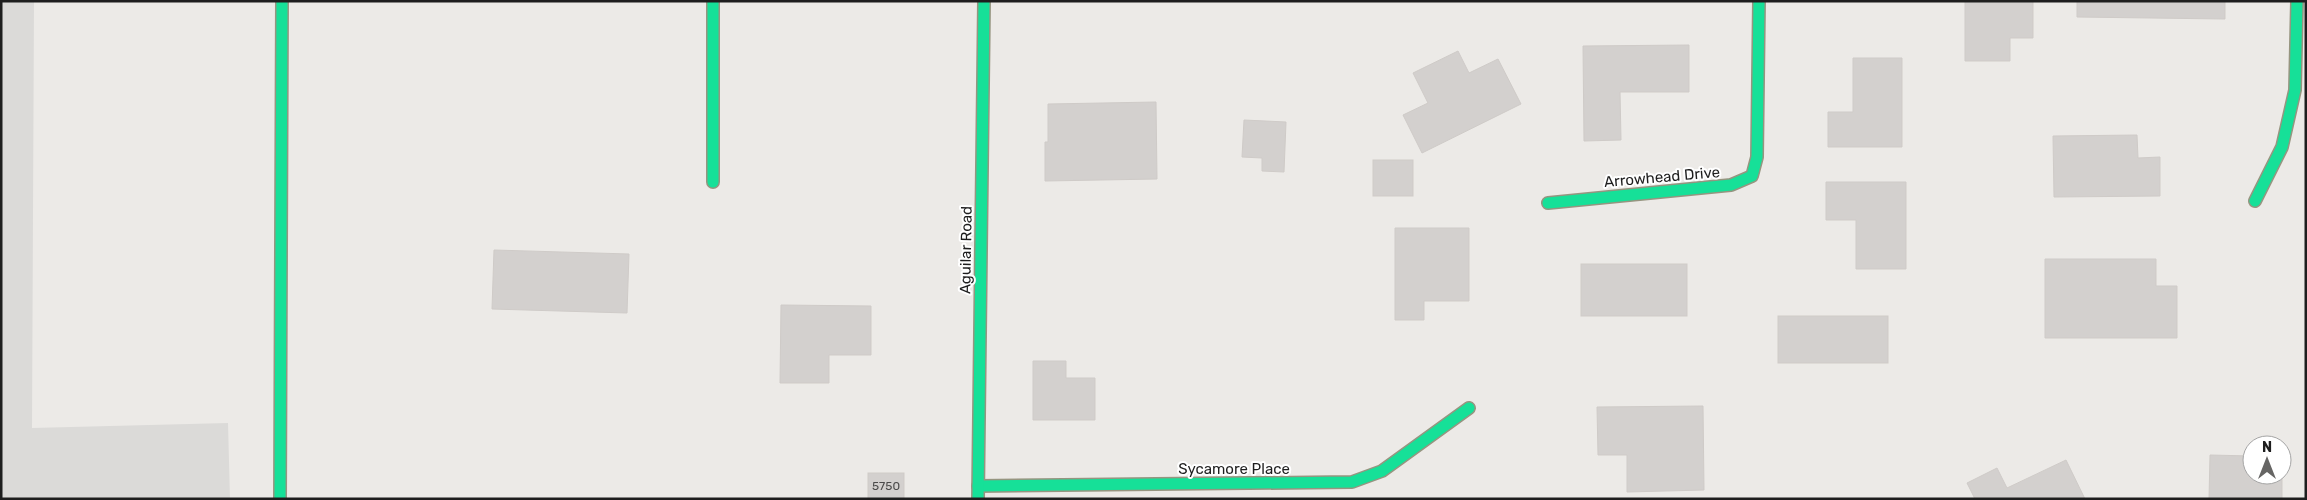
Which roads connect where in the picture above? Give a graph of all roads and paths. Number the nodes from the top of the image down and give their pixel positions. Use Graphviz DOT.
graph roads {
  1 [pos="282,1"];
  2 [pos="713,1"];
  3 [pos="984,1"];
  4 [pos="1759,1"];
  5 [pos="2297,1"];
  6 [pos="713,182"];
  7 [pos="2255,201"];
  8 [pos="1548,203"];
  9 [pos="1469,408"];
  10 [pos="978,486"];
  11 [pos="280,499"];
  12 [pos="978,499"];
  1 -- 11 [label="street"];
  2 -- 6 [label="street"];
  3 -- 10 [label="street, Aguilar Road"];
  4 -- 8 [label="street, Arrowhead Drive"];
  5 -- 7 [label="street"];
  9 -- 10 [label="street, Sycamore Place"];
  10 -- 12 [label="street, Aguilar Road"];
}
